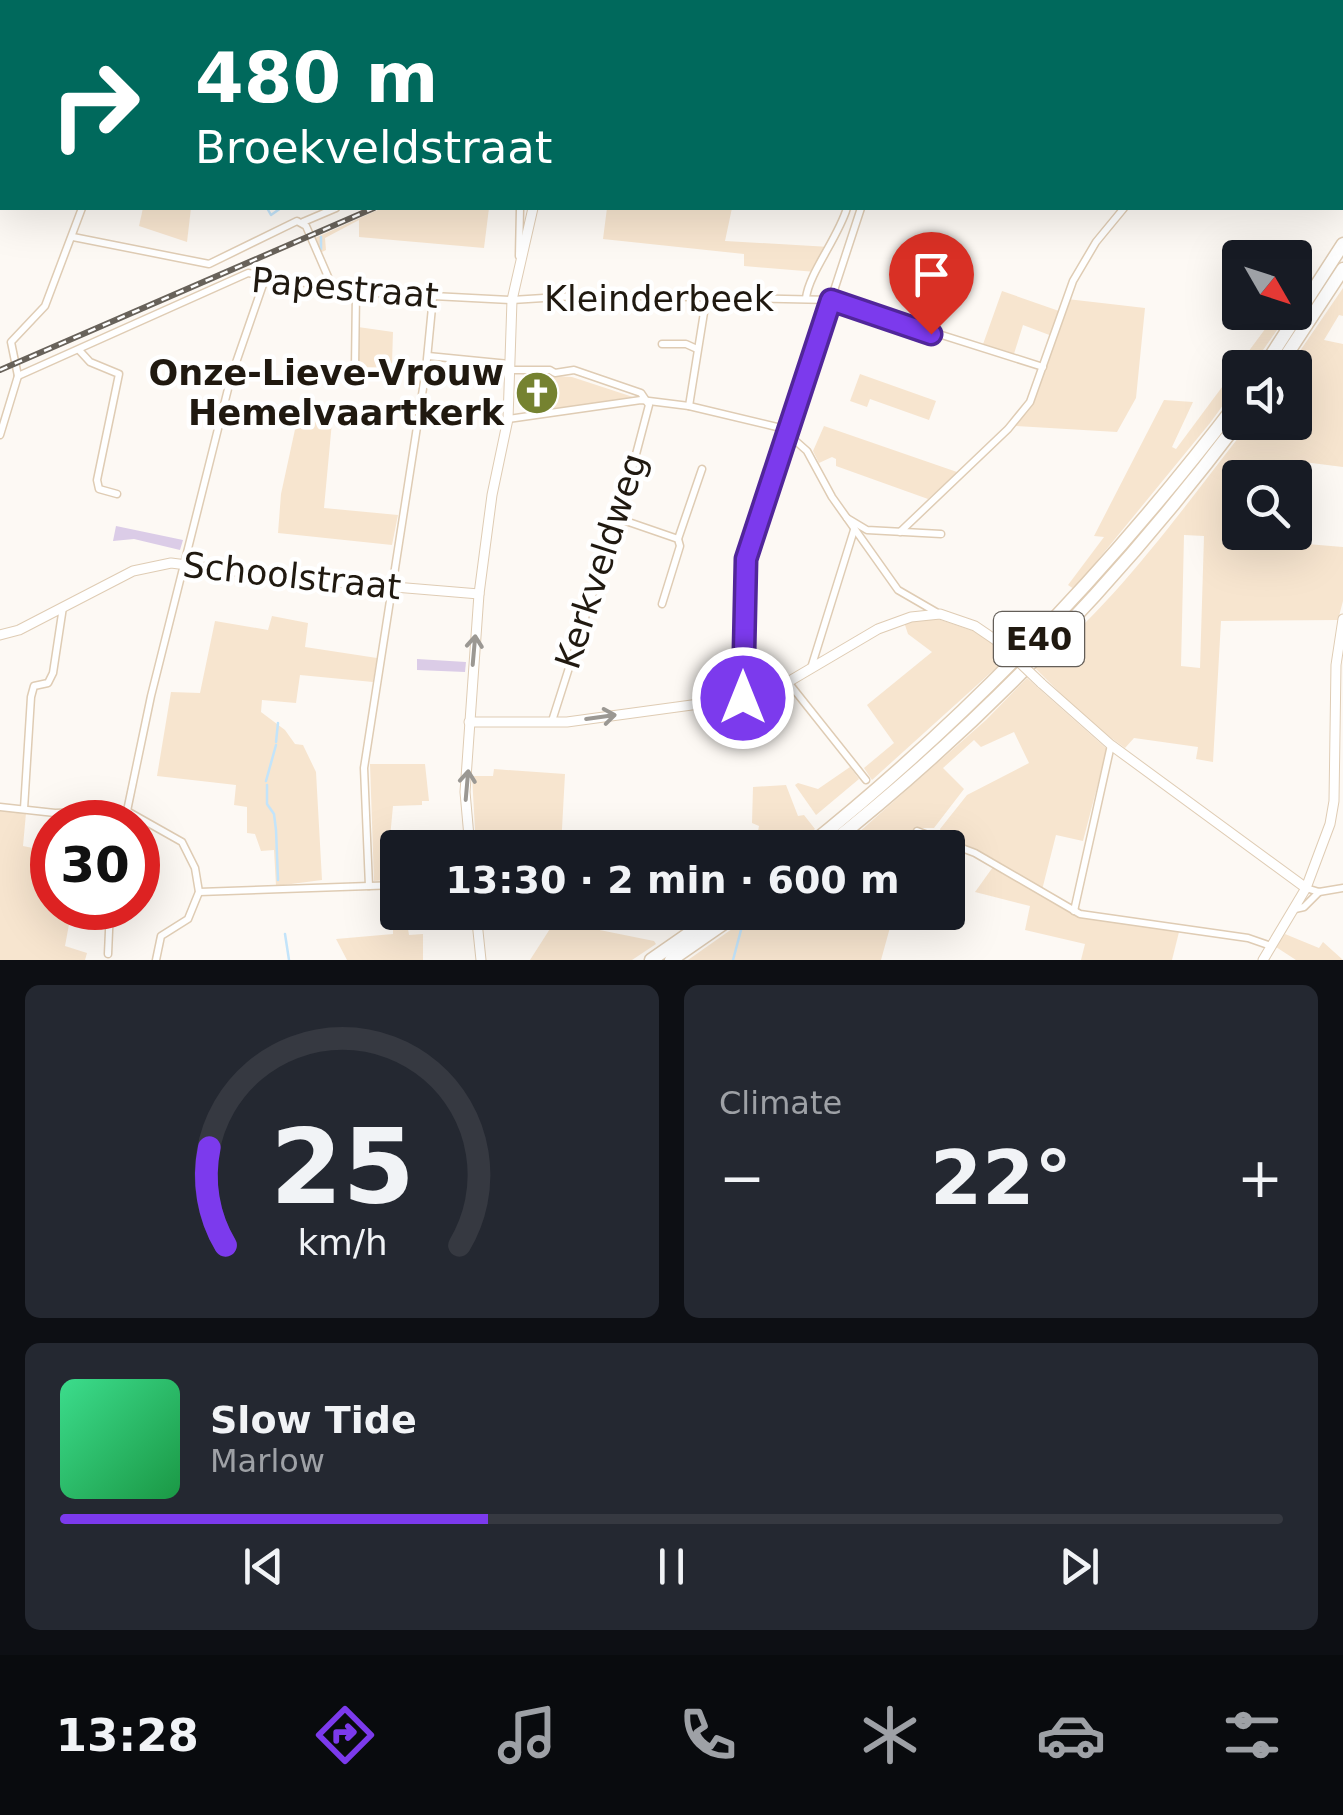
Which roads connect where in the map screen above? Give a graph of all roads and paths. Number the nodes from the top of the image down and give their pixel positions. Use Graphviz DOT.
graph roads {
  1 [pos="81,210"];
  2 [pos="331,210"];
  3 [pos="520,210"];
  4 [pos="533,210"];
  5 [pos="845,210"];
  6 [pos="860,210"];
  7 [pos="1122,210"];
  8 [pos="302,222"];
  9 [pos="73,238"];
  10 [pos="1343,244"];
  11 [pos="520,264"];
  12 [pos="1343,269"];
  13 [pos="266,276"];
  14 [pos="332,286"];
  15 [pos="356,292"];
  16 [pos="433,296"];
  17 [pos="806,298"];
  18 [pos="512,300"];
  19 [pos="706,300"];
  20 [pos="831,300"];
  21 [pos="662,344"];
  22 [pos="78,350"];
  23 [pos="697,350"];
  24 [pos="1274,350"];
  25 [pos="1290,350"];
  26 [pos="428,356"];
  27 [pos="509,367"];
  28 [pos="1043,367"];
  29 [pos="355,369"];
  30 [pos="18,376"];
  31 [pos="648,400"];
  32 [pos="689,406"];
  33 [pos="508,419"];
  34 [pos="1222,422"];
  35 [pos="788,432"];
  36 [pos="0,435"];
  37 [pos="1224,440"];
  38 [pos="702,469"];
  39 [pos="117,494"];
  40 [pos="618,518"];
  41 [pos="846,518"];
  42 [pos="854,530"];
  43 [pos="900,532"];
  44 [pos="941,534"];
  45 [pos="678,539"];
  46 [pos="187,563"];
  47 [pos="390,586"];
  48 [pos="479,594"];
  49 [pos="915,603"];
  50 [pos="662,604"];
  51 [pos="63,606"];
  52 [pos="940,614"];
  53 [pos="912,617"];
  54 [pos="1343,619"];
  55 [pos="0,635"];
  56 [pos="810,670"];
  57 [pos="788,682"];
  58 [pos="743,698"];
  59 [pos="468,722"];
  60 [pos="552,722"];
  61 [pos="1111,745"];
  62 [pos="866,780"];
  63 [pos="132,800"];
  64 [pos="0,807"];
  65 [pos="24,808"];
  66 [pos="30,809"];
  67 [pos="468,830"];
  68 [pos="828,830"];
  69 [pos="847,830"];
  70 [pos="160,831"];
  71 [pos="965,849"];
  72 [pos="369,886"];
  73 [pos="380,886"];
  74 [pos="1306,888"];
  75 [pos="1343,888"];
  76 [pos="199,892"];
  77 [pos="1319,892"];
  78 [pos="1295,909"];
  79 [pos="1074,911"];
  80 [pos="109,930"];
  81 [pos="478,930"];
  82 [pos="694,930"];
  83 [pos="714,930"];
  84 [pos="1272,946"];
  85 [pos="108,954"];
  86 [pos="156,960"];
  87 [pos="481,960"];
  88 [pos="650,960"];
  89 [pos="672,960"];
  90 [pos="1264,960"];
  1 -- 9 [label="street"];
  2 -- 8 [label="street"];
  3 -- 11 [label="street"];
  4 -- 11 [label="street"];
  5 -- 17 [label="street"];
  6 -- 20 [label="street"];
  7 -- 28 [label="street"];
  8 -- 9 [label="street"];
  8 -- 14 [label="street"];
  9 -- 30 [label="street"];
  10 -- 24 [label="highway"];
  11 -- 18 [label="street"];
  12 -- 25 [label="highway"];
  13 -- 14 [label="street, Papestraat"];
  13 -- 22 [label="street, Papestraat"];
  13 -- 46 [label="street"];
  14 -- 15 [label="street, Papestraat"];
  15 -- 16 [label="street, Papestraat"];
  15 -- 29 [label="street"];
  16 -- 18 [label="street, Papestraat"];
  16 -- 26 [label="street"];
  17 -- 19 [label="street, Kleinderbeek"];
  17 -- 20 [label="street, Kleinderbeek"];
  18 -- 19 [label="street, Kleinderbeek"];
  18 -- 27 [label="street"];
  19 -- 23 [label="street"];
  20 -- 28 [label="street, Kleinderbeek"];
  20 -- 35 [label="street"];
  21 -- 23 [label="street"];
  22 -- 30 [label="street, Papestraat"];
  22 -- 39 [label="street"];
  23 -- 32 [label="street"];
  26 -- 27 [label="street"];
  26 -- 47 [label="street"];
  27 -- 31 [label="street"];
  27 -- 33 [label="street"];
  28 -- 43 [label="street"];
  30 -- 36 [label="street"];
  31 -- 32 [label="street"];
  31 -- 33 [label="street"];
  31 -- 40 [label="street, Kerkveldweg"];
  32 -- 35 [label="street"];
  33 -- 48 [label="street"];
  34 -- 68 [label="highway, E40"];
  35 -- 41 [label="street"];
  35 -- 58 [label="street"];
  37 -- 69 [label="highway, E40"];
  38 -- 45 [label="street"];
  40 -- 45 [label="street"];
  40 -- 60 [label="street, Kerkveldweg"];
  41 -- 42 [label="street"];
  41 -- 43 [label="street"];
  42 -- 49 [label="street"];
  42 -- 56 [label="street"];
  43 -- 44 [label="street"];
  45 -- 50 [label="street"];
  46 -- 47 [label="street, Schoolstraat"];
  46 -- 51 [label="street, Schoolstraat"];
  46 -- 63 [label="street"];
  47 -- 48 [label="street, Schoolstraat"];
  47 -- 72 [label="street"];
  59 -- 48 [label="street, one-way"];
  49 -- 52 [label="street"];
  49 -- 53 [label="street"];
  51 -- 55 [label="street, Schoolstraat"];
  51 -- 65 [label="street"];
  52 -- 53 [label="street"];
  52 -- 61 [label="street, bridge"];
  53 -- 56 [label="street"];
  54 -- 74 [label="street"];
  56 -- 57 [label="street"];
  57 -- 58 [label="street"];
  57 -- 62 [label="street"];
  60 -- 58 [label="street, one-way"];
  59 -- 60 [label="street"];
  67 -- 59 [label="street, one-way"];
  61 -- 74 [label="street"];
  61 -- 79 [label="street"];
  64 -- 65 [label="street"];
  65 -- 66 [label="street"];
  70 -- 76 [label="street"];
  71 -- 79 [label="street"];
  72 -- 73 [label="street"];
  72 -- 76 [label="street"];
  74 -- 77 [label="street"];
  74 -- 78 [label="street"];
  75 -- 77 [label="street"];
  76 -- 86 [label="street"];
  77 -- 78 [label="street"];
  78 -- 84 [label="street"];
  79 -- 84 [label="street"];
  80 -- 85 [label="street"];
  81 -- 87 [label="street"];
  82 -- 88 [label="highway"];
  83 -- 89 [label="highway"];
  84 -- 90 [label="street"];
}
